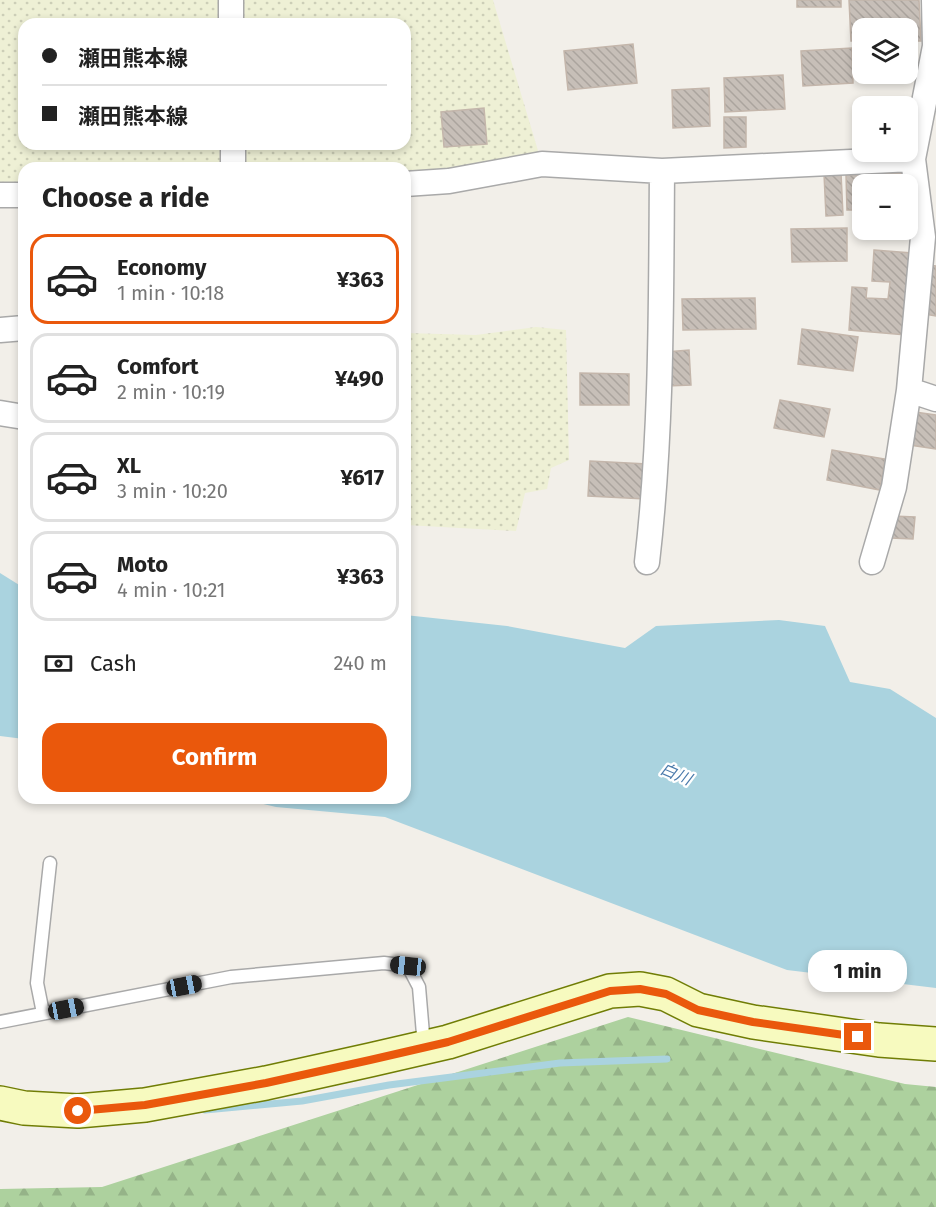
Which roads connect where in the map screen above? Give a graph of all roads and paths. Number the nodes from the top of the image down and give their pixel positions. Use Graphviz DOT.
graph roads {
  1 [pos="231,0"];
  2 [pos="934,0"];
  3 [pos="231,18"];
  4 [pos="918,133"];
  5 [pos="852,162"];
  6 [pos="914,162"];
  7 [pos="662,171"];
  8 [pos="411,184"];
  9 [pos="0,195"];
  10 [pos="18,195"];
  11 [pos="930,239"];
  12 [pos="18,328"];
  13 [pos="0,330"];
  14 [pos="909,390"];
  15 [pos="936,399"];
  16 [pos="0,413"];
  17 [pos="18,416"];
  18 [pos="647,562"];
  19 [pos="872,562"];
  20 [pos="50,863"];
  21 [pos="43,1014"];
  22 [pos="0,1022"];
  23 [pos="936,1044"];
  24 [pos="425,1047"];
  25 [pos="0,1103"];
  1 -- 3 [label="street"];
  2 -- 4 [label="street"];
  5 -- 7 [label="street"];
  6 -- 11 [label="street"];
  7 -- 8 [label="street"];
  7 -- 18 [label="street"];
  9 -- 10 [label="street"];
  11 -- 14 [label="street"];
  12 -- 13 [label="street"];
  14 -- 15 [label="street"];
  14 -- 19 [label="street"];
  16 -- 17 [label="street"];
  20 -- 21 [label="lane"];
  21 -- 22 [label="lane"];
  21 -- 24 [label="lane"];
  23 -- 24 [label="main road"];
  24 -- 25 [label="main road"];
}
